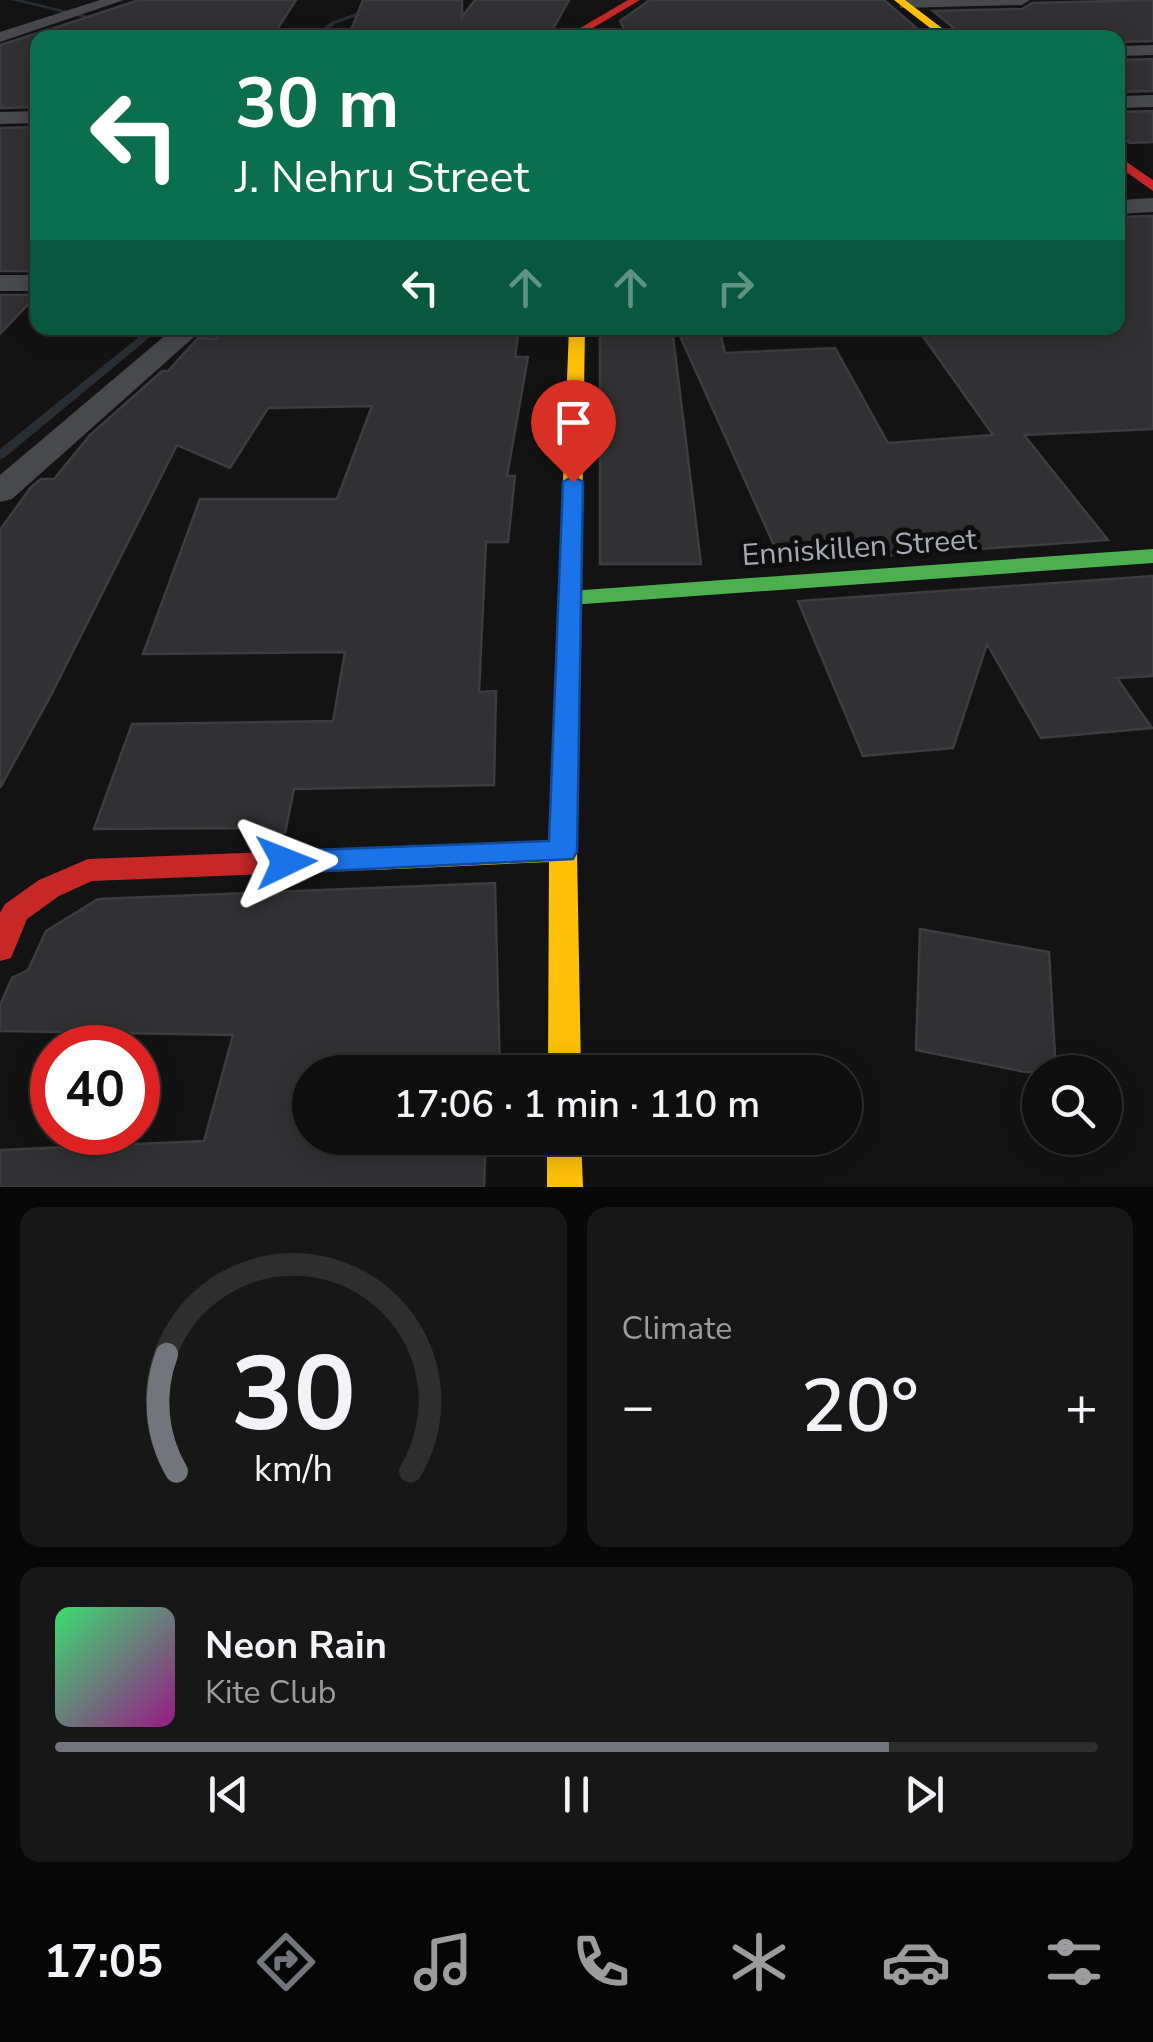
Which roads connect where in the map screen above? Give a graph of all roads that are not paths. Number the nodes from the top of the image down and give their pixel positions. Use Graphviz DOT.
graph roads {
  1 [pos="116,0"];
  2 [pos="586,0"];
  3 [pos="635,0"];
  4 [pos="1022,0"];
  5 [pos="902,2"];
  6 [pos="572,30"];
  7 [pos="582,30"];
  8 [pos="939,30"];
  9 [pos="0,40"];
  10 [pos="30,42"];
  11 [pos="1153,50"];
  12 [pos="1125,51"];
  13 [pos="1153,101"];
  14 [pos="1125,102"];
  15 [pos="0,118"];
  16 [pos="30,118"];
  17 [pos="1125,165"];
  18 [pos="1153,187"];
  19 [pos="1153,205"];
  20 [pos="1125,207"];
  21 [pos="0,282"];
  22 [pos="30,283"];
  23 [pos="182,335"];
  24 [pos="578,335"];
  25 [pos="0,492"];
  26 [pos="1153,556"];
  27 [pos="570,598"];
  28 [pos="563,851"];
  29 [pos="0,949"];
  30 [pos="564,1055"];
  31 [pos="564,1155"];
  32 [pos="564,1187"];
  1 -- 9 [label="street"];
  2 -- 6 [label="main road"];
  3 -- 7 [label="main road"];
  4 -- 5 [label="street"];
  5 -- 8 [label="main road"];
  9 -- 10 [label="street"];
  11 -- 12 [label="street"];
  13 -- 14 [label="street"];
  15 -- 16 [label="street"];
  17 -- 18 [label="main road"];
  19 -- 20 [label="street"];
  21 -- 22 [label="street"];
  23 -- 25 [label="street"];
  24 -- 27 [label="main road"];
  26 -- 27 [label="main road, Enniskillen Street"];
  27 -- 28 [label="main road"];
  28 -- 29 [label="main road"];
  28 -- 30 [label="main road"];
  31 -- 32 [label="main road"];
}
